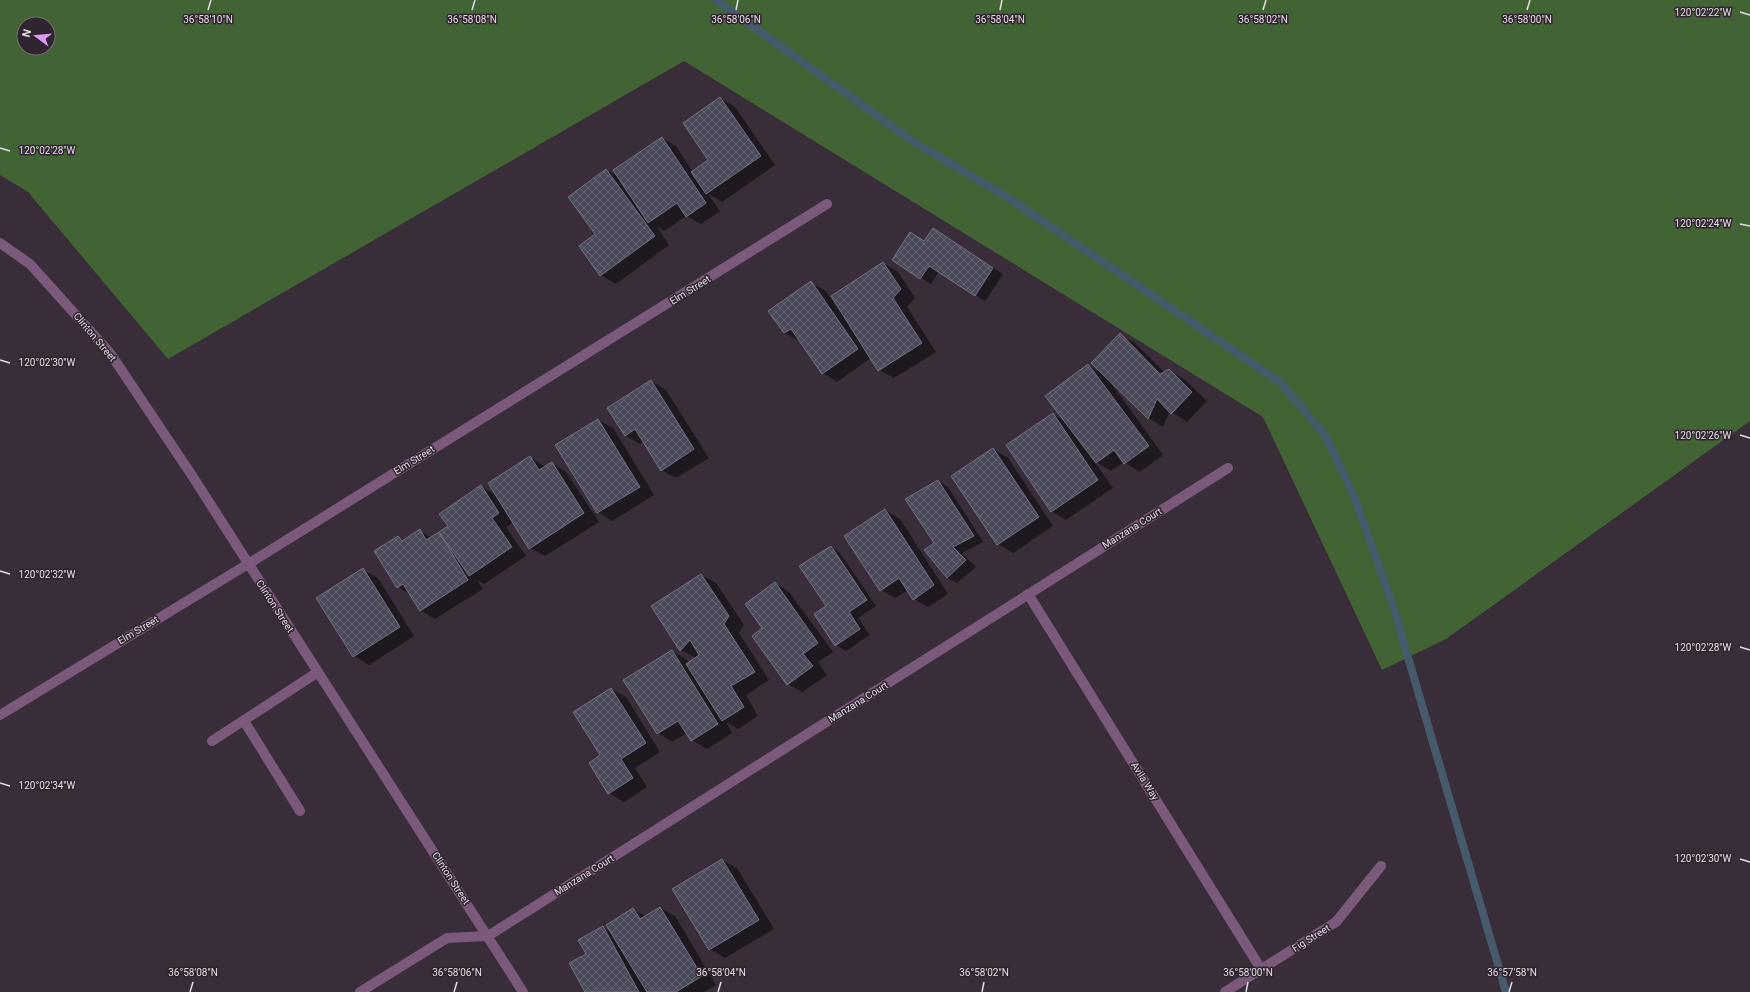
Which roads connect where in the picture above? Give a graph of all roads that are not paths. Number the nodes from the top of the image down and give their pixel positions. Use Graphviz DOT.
graph roads {
  1 [pos="827,204"];
  2 [pos="0,243"];
  3 [pos="1228,468"];
  4 [pos="248,564"];
  5 [pos="1028,594"];
  6 [pos="318,672"];
  7 [pos="0,715"];
  8 [pos="244,721"];
  9 [pos="212,741"];
  10 [pos="300,812"];
  11 [pos="1381,866"];
  12 [pos="488,936"];
  13 [pos="1261,969"];
  14 [pos="360,992"];
  15 [pos="523,992"];
  16 [pos="1225,992"];
  1 -- 4 [label="street, Elm Street"];
  2 -- 4 [label="street, Clinton Street"];
  3 -- 5 [label="street, Manzana Court"];
  4 -- 6 [label="street, Clinton Street"];
  4 -- 7 [label="street, Elm Street"];
  5 -- 12 [label="street, Manzana Court"];
  5 -- 13 [label="street, Avila Way"];
  6 -- 8 [label="street"];
  6 -- 12 [label="street, Clinton Street"];
  8 -- 9 [label="street"];
  8 -- 10 [label="street"];
  11 -- 13 [label="street, Fig Street"];
  12 -- 14 [label="street"];
  12 -- 15 [label="street, Clinton Street"];
  13 -- 16 [label="street, Fig Street"];
}
